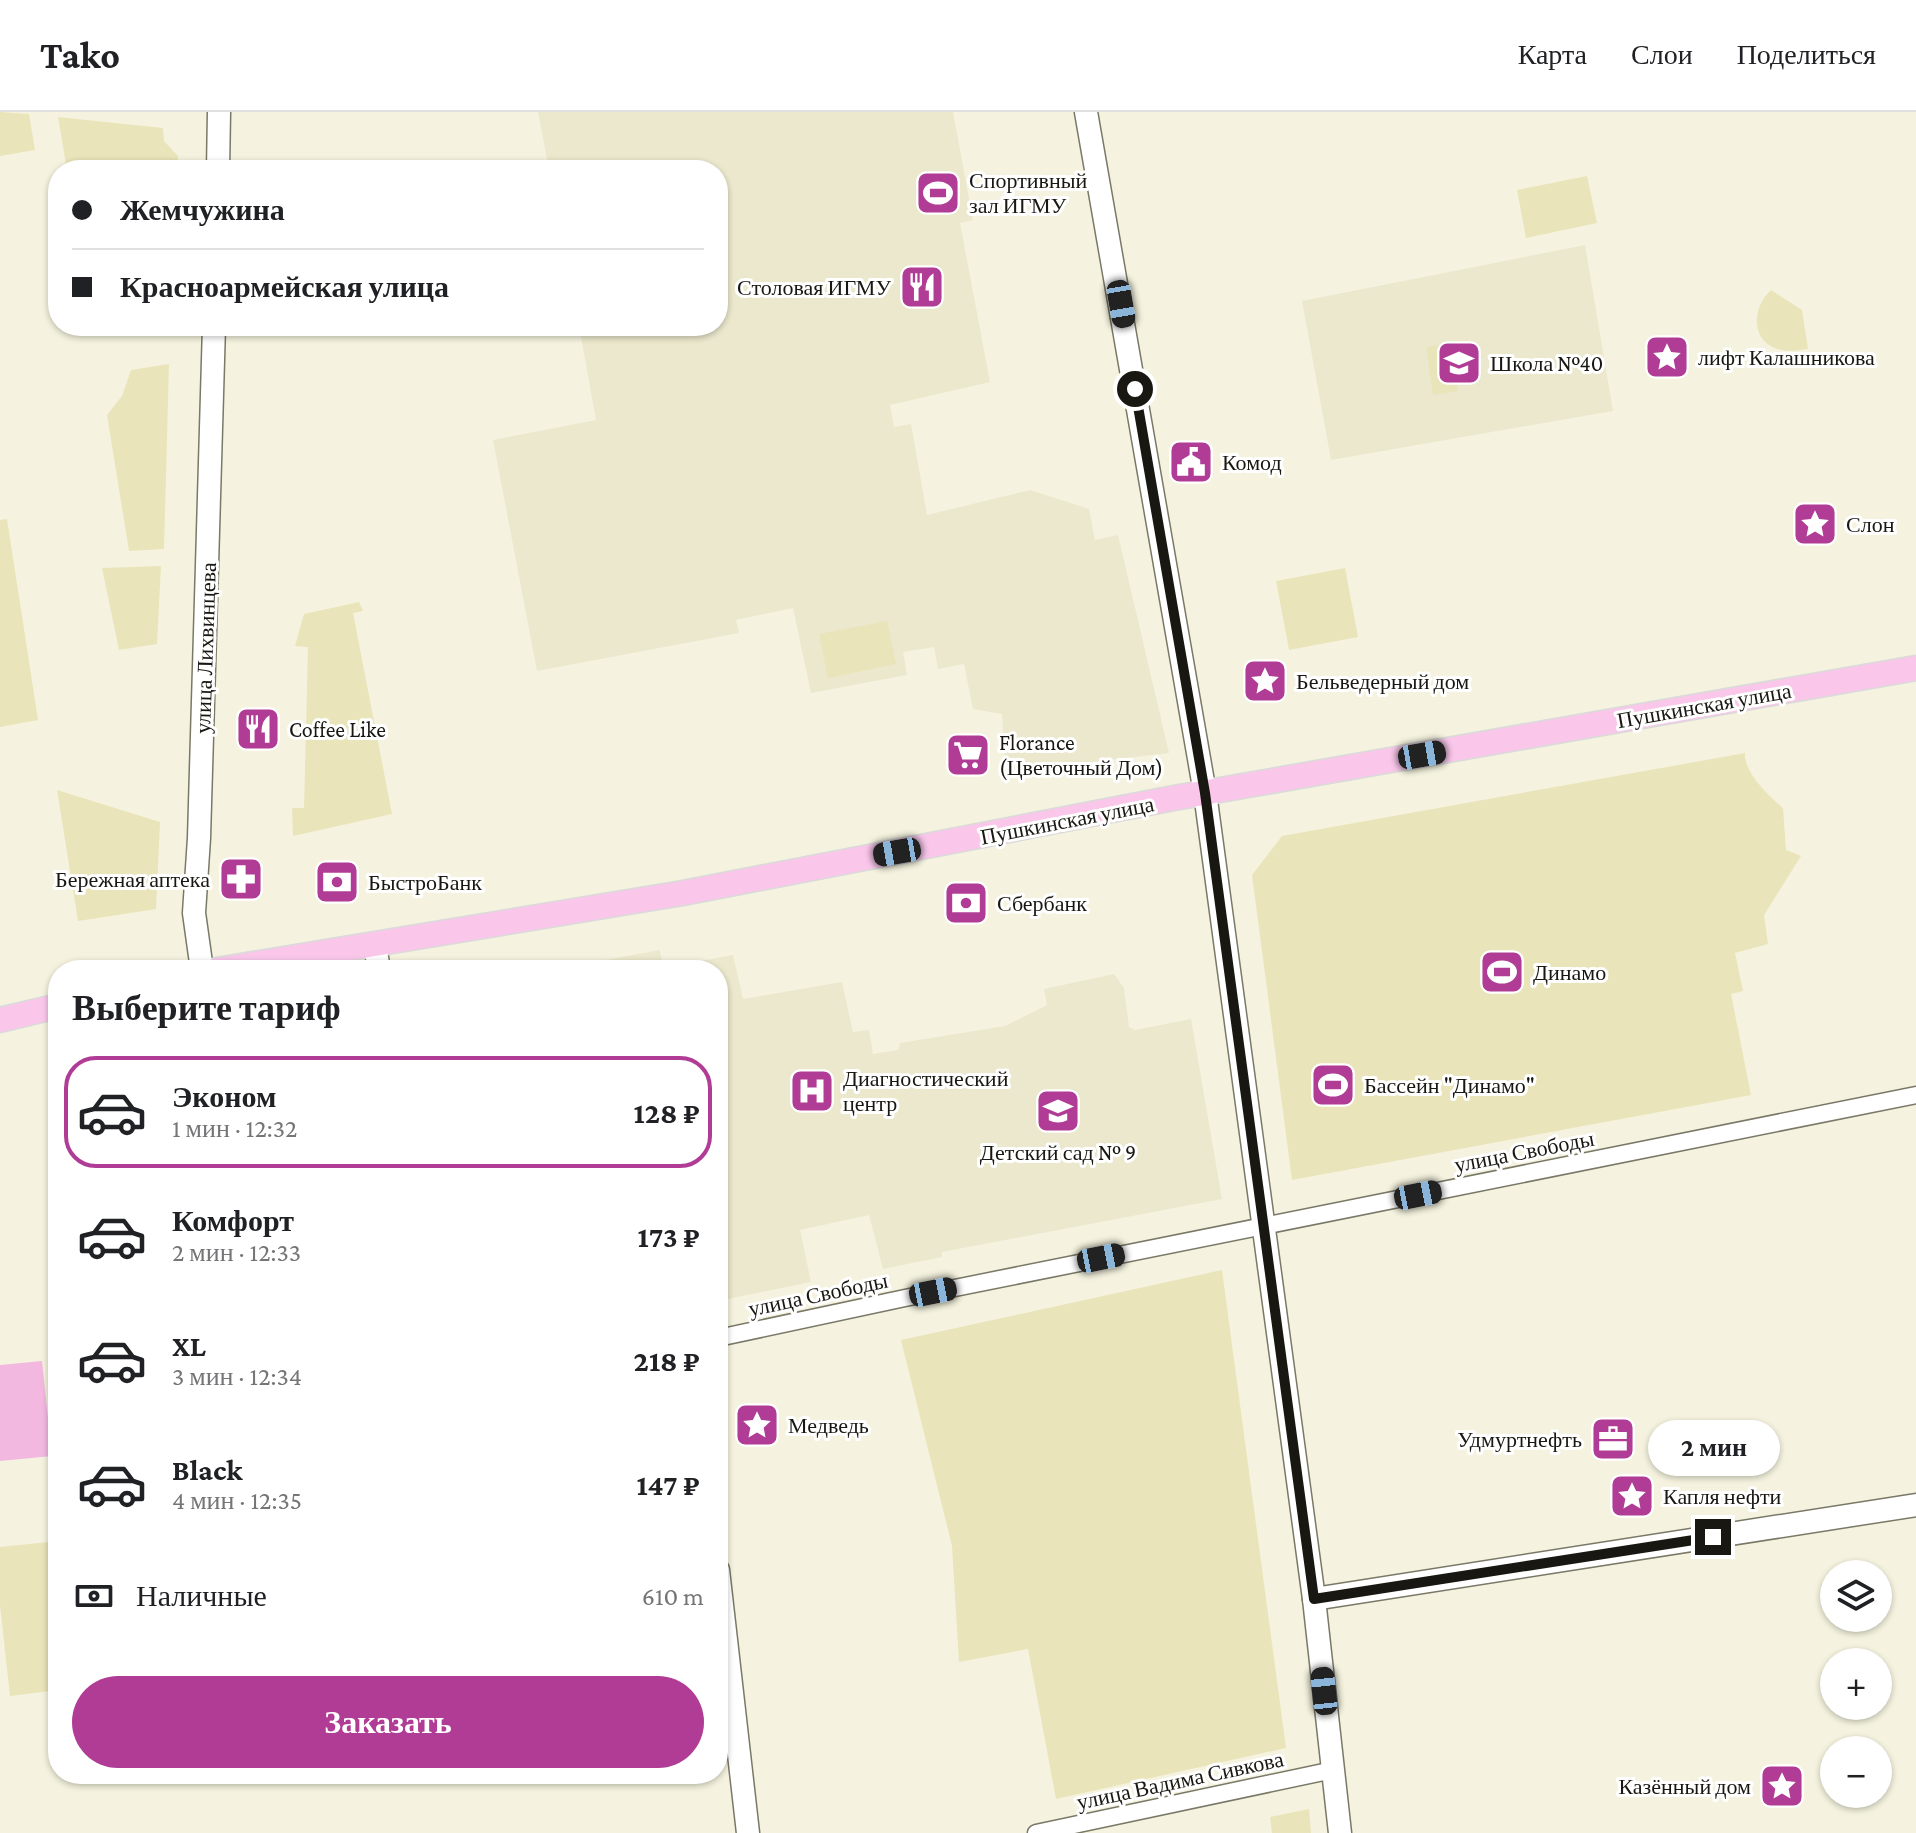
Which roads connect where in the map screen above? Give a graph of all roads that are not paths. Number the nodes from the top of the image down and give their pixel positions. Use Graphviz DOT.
graph roads {
  1 [pos="219,112"];
  2 [pos="1086,112"];
  3 [pos="218,160"];
  4 [pos="214,336"];
  5 [pos="1916,668"];
  6 [pos="1205,793"];
  7 [pos="375,945"];
  8 [pos="201,960"];
  9 [pos="280,960"];
  10 [pos="377,960"];
  11 [pos="48,1008"];
  12 [pos="0,1020"];
  13 [pos="1916,1095"];
  14 [pos="1264,1226"];
  15 [pos="728,1336"];
  16 [pos="1916,1505"];
  17 [pos="1314,1599"];
  18 [pos="728,1658"];
  19 [pos="1333,1770"];
  20 [pos="748,1833"];
  21 [pos="1036,1833"];
  22 [pos="1340,1833"];
  1 -- 3 [label="street"];
  2 -- 6 [label="street"];
  4 -- 8 [label="street, улица Лихвинцева"];
  5 -- 6 [label="main road, Пушкинская улица"];
  6 -- 7 [label="main road, Пушкинская улица"];
  6 -- 14 [label="street"];
  7 -- 9 [label="main road, Пушкинская улица"];
  7 -- 10 [label="street"];
  11 -- 12 [label="main road"];
  13 -- 14 [label="street, улица Свободы"];
  14 -- 15 [label="street, улица Свободы"];
  14 -- 17 [label="street"];
  16 -- 17 [label="street"];
  17 -- 19 [label="street"];
  18 -- 20 [label="street"];
  19 -- 21 [label="street, улица Вадима Сивкова"];
  19 -- 22 [label="street"];
}
